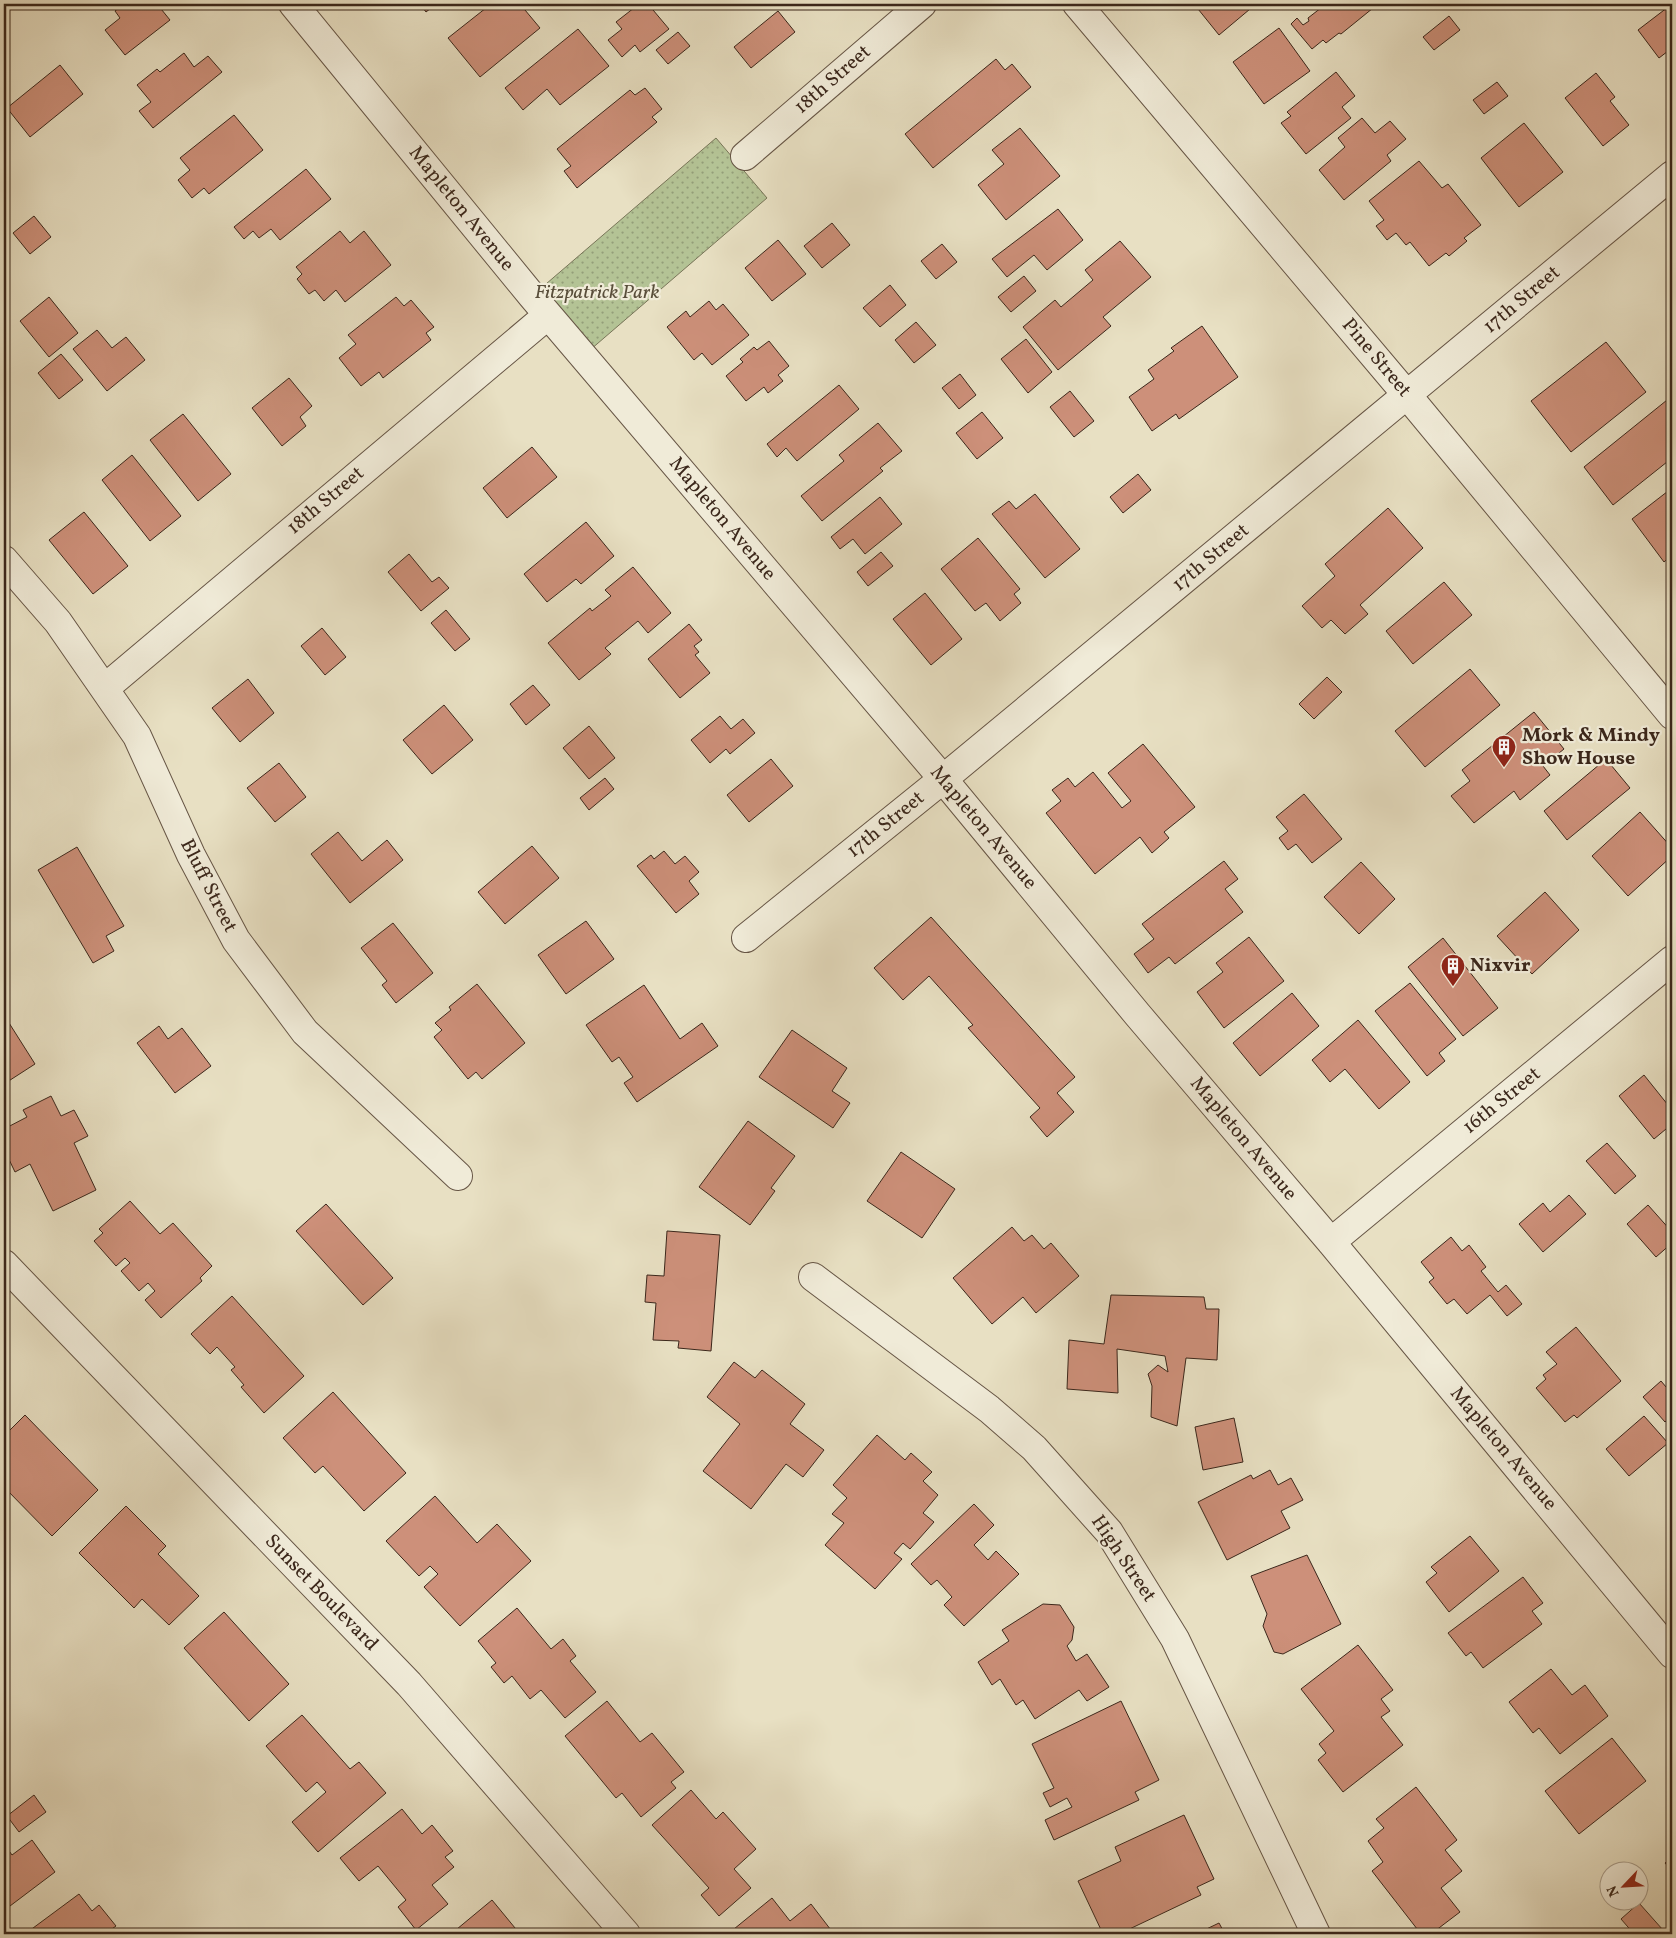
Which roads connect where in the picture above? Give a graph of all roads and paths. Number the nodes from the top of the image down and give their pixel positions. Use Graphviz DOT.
graph roads {
  1 [pos="293,4"];
  2 [pos="922,4"];
  3 [pos="1076,4"];
  4 [pos="745,156"];
  5 [pos="1672,175"];
  6 [pos="548,315"];
  7 [pos="1407,395"];
  8 [pos="4,560"];
  9 [pos="105,688"];
  10 [pos="1672,715"];
  11 [pos="943,780"];
  12 [pos="746,938"];
  13 [pos="1672,960"];
  14 [pos="458,1176"];
  15 [pos="1331,1242"];
  16 [pos="4,1264"];
  17 [pos="813,1277"];
  18 [pos="1672,1654"];
  19 [pos="626,1934"];
  20 [pos="1316,1934"];
  1 -- 6 [label="street, Mapleton Avenue"];
  2 -- 4 [label="street, 18th Street"];
  3 -- 7 [label="street, Pine Street"];
  5 -- 7 [label="street, 17th Street"];
  6 -- 9 [label="street, 18th Street"];
  6 -- 11 [label="street, Mapleton Avenue"];
  7 -- 10 [label="street, Pine Street"];
  7 -- 11 [label="street, 17th Street"];
  8 -- 9 [label="street, Bluff Street"];
  9 -- 14 [label="street, Bluff Street"];
  11 -- 12 [label="street, 17th Street"];
  11 -- 15 [label="street, Mapleton Avenue"];
  13 -- 15 [label="street, 16th Street"];
  15 -- 18 [label="street, Mapleton Avenue"];
  16 -- 19 [label="street, Sunset Boulevard"];
  17 -- 20 [label="street, High Street"];
}
